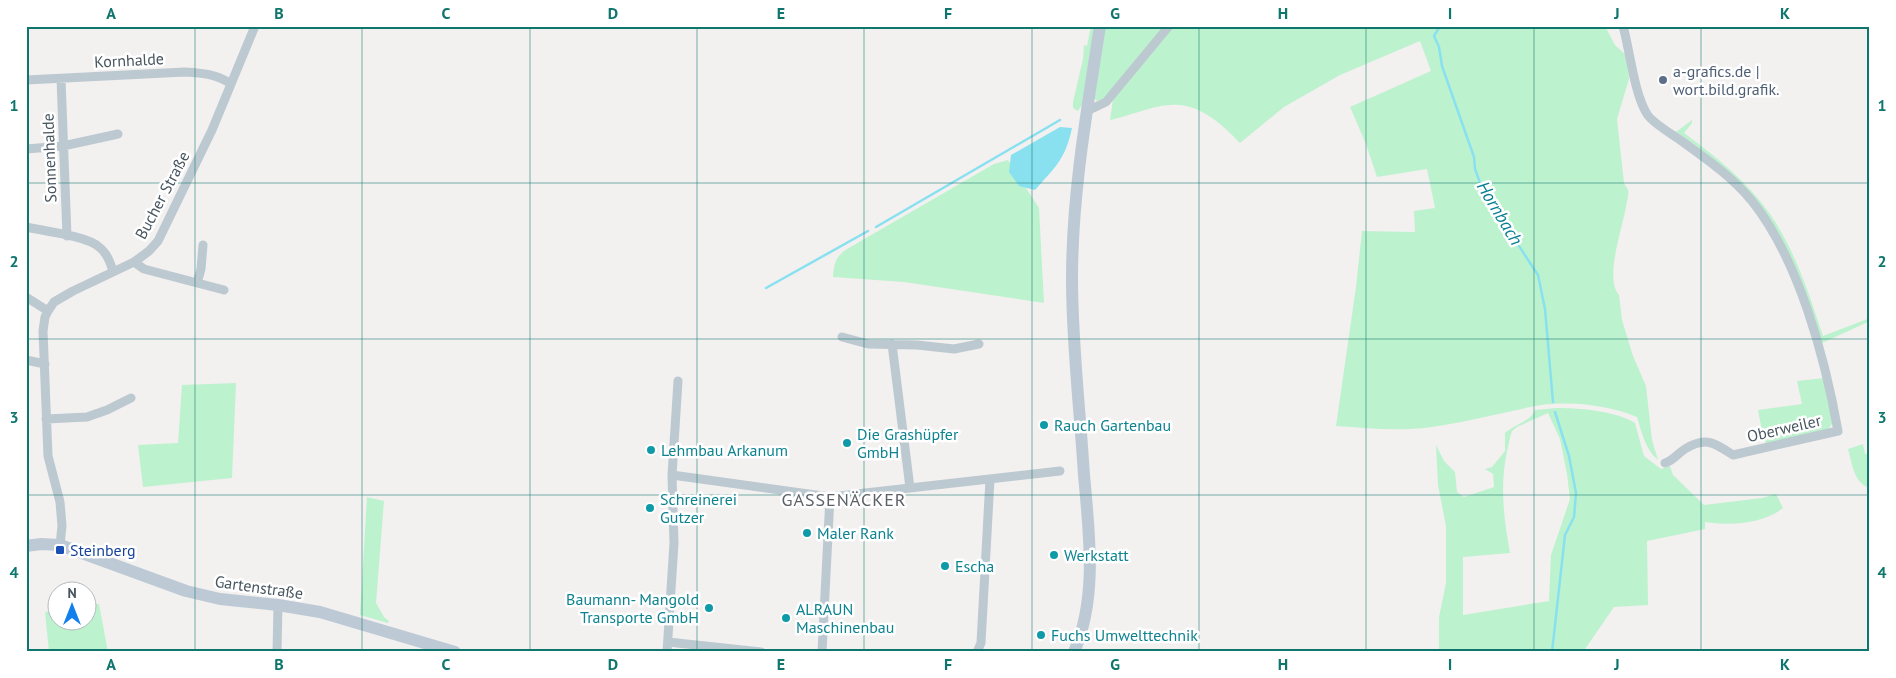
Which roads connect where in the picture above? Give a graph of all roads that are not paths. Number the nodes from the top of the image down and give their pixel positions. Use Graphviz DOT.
graph roads {
  1 [pos="256,26"];
  2 [pos="1100,26"];
  3 [pos="1169,26"];
  4 [pos="1623,26"];
  5 [pos="61,78"];
  6 [pos="26,80"];
  7 [pos="231,84"];
  8 [pos="1087,111"];
  9 [pos="118,134"];
  10 [pos="63,146"];
  11 [pos="26,149"];
  12 [pos="26,227"];
  13 [pos="67,236"];
  14 [pos="203,245"];
  15 [pos="134,262"];
  16 [pos="113,271"];
  17 [pos="197,283"];
  18 [pos="224,290"];
  19 [pos="26,297"];
  20 [pos="48,311"];
  21 [pos="842,337"];
  22 [pos="892,344"];
  23 [pos="979,344"];
  24 [pos="26,360"];
  25 [pos="45,364"];
  26 [pos="678,381"];
  27 [pos="131,398"];
  28 [pos="46,419"];
  29 [pos="1665,463"];
  30 [pos="1060,471"];
  31 [pos="672,475"];
  32 [pos="990,479"];
  33 [pos="910,488"];
  34 [pos="830,497"];
  35 [pos="60,545"];
  36 [pos="26,546"];
  37 [pos="278,605"];
  38 [pos="667,647"];
  39 [pos="277,652"];
  40 [pos="455,652"];
  41 [pos="761,652"];
  42 [pos="822,652"];
  43 [pos="977,652"];
  44 [pos="1074,652"];
  1 -- 7 [label="street, Bucher Straße"];
  2 -- 8 [label="main road"];
  3 -- 8 [label="street"];
  4 -- 29 [label="street, Oberweiler"];
  5 -- 6 [label="street, Kornhalde"];
  5 -- 7 [label="street, Kornhalde"];
  5 -- 10 [label="street, Sonnenhalde"];
  7 -- 15 [label="street, Bucher Straße"];
  8 -- 44 [label="main road"];
  9 -- 10 [label="street"];
  10 -- 11 [label="street"];
  10 -- 13 [label="street, Sonnenhalde"];
  12 -- 13 [label="street"];
  13 -- 16 [label="street"];
  14 -- 17 [label="street"];
  15 -- 16 [label="street, Bucher Straße"];
  15 -- 17 [label="street"];
  16 -- 20 [label="street, Bucher Straße"];
  17 -- 18 [label="street"];
  19 -- 20 [label="street"];
  20 -- 25 [label="street"];
  21 -- 22 [label="street"];
  22 -- 23 [label="street"];
  22 -- 33 [label="street"];
  24 -- 25 [label="street"];
  25 -- 28 [label="street"];
  26 -- 31 [label="street"];
  27 -- 28 [label="street"];
  28 -- 35 [label="street"];
  30 -- 32 [label="street"];
  31 -- 34 [label="street"];
  31 -- 38 [label="street"];
  32 -- 33 [label="street"];
  32 -- 43 [label="street"];
  33 -- 34 [label="street"];
  34 -- 42 [label="street"];
  35 -- 36 [label="main road, Gartenstraße"];
  35 -- 37 [label="main road, Gartenstraße"];
  37 -- 39 [label="street"];
  37 -- 40 [label="main road, Gartenstraße"];
  38 -- 41 [label="street"];
}
